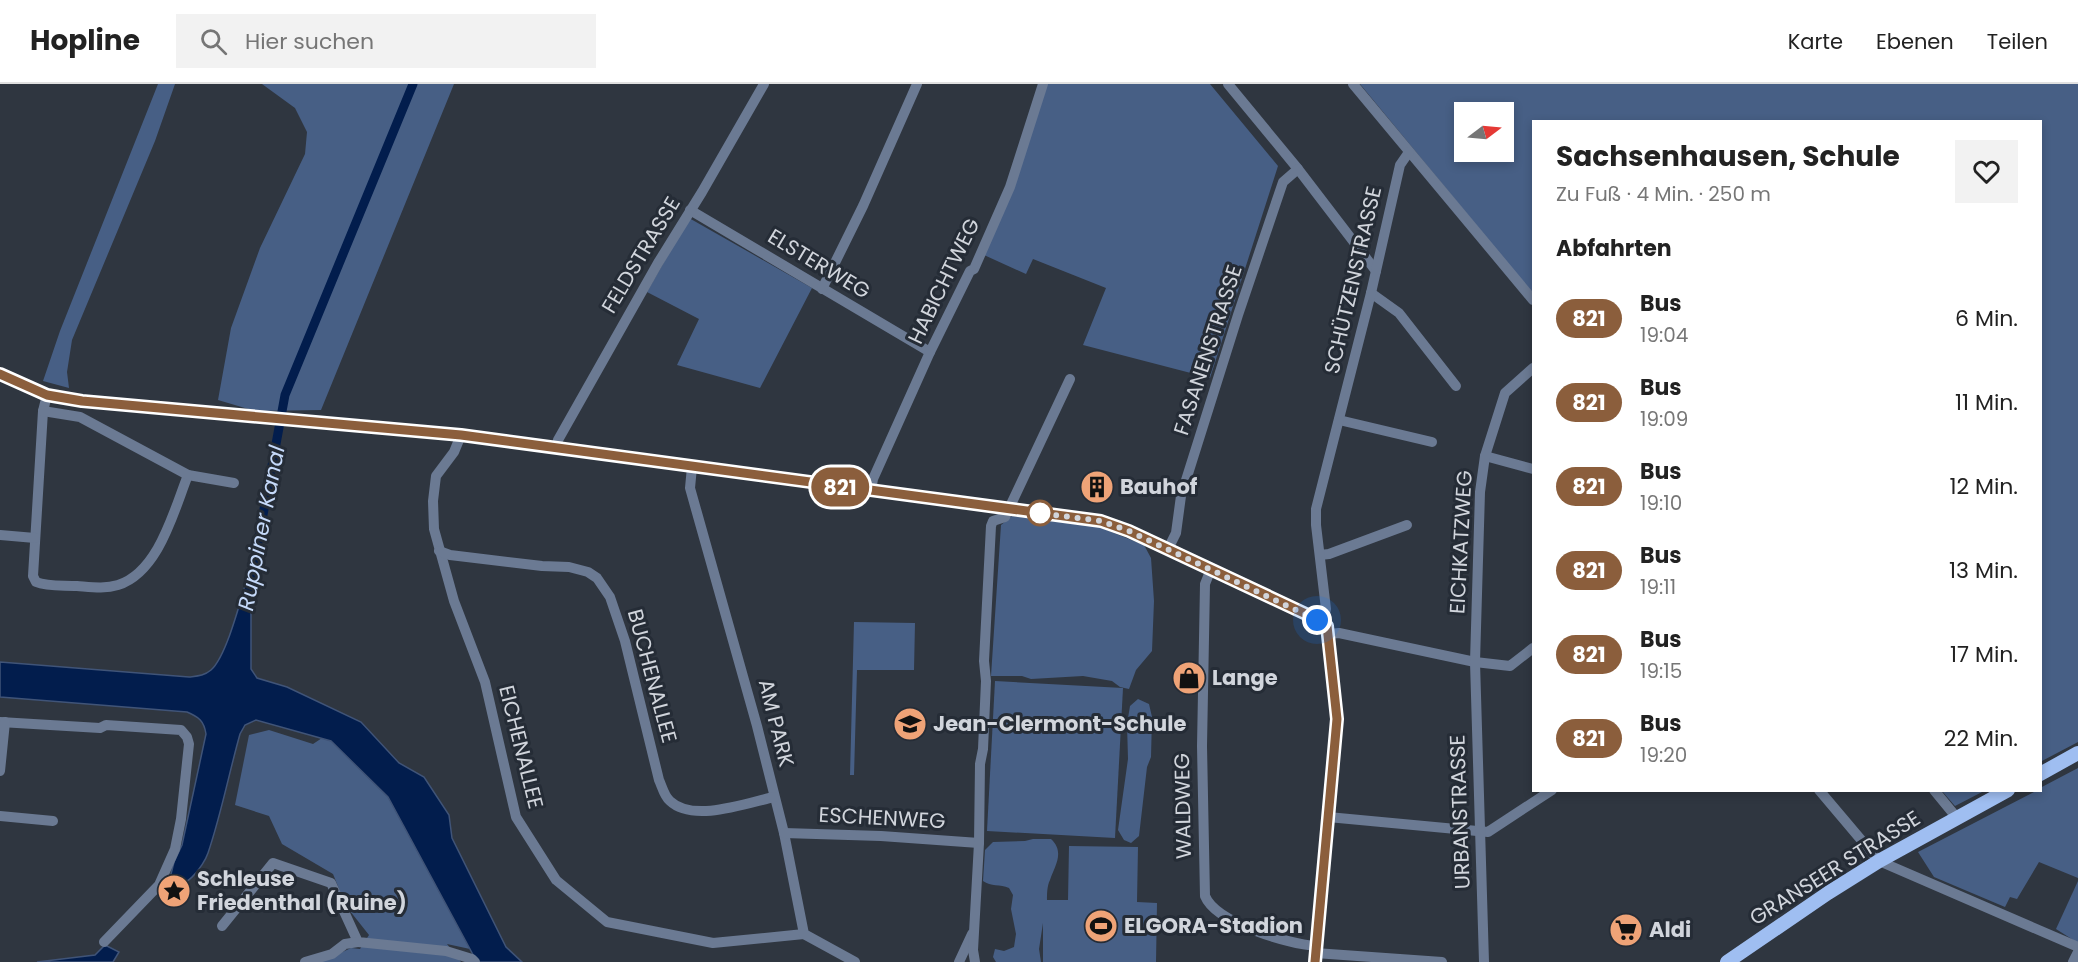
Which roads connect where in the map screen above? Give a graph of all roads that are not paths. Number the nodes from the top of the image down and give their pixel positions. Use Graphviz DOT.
graph roads {
  1 [pos="764,84"];
  2 [pos="917,84"];
  3 [pos="1043,84"];
  4 [pos="1228,84"];
  5 [pos="1353,84"];
  6 [pos="1409,152"];
  7 [pos="1298,169"];
  8 [pos="690,210"];
  9 [pos="1376,271"];
  10 [pos="822,289"];
  11 [pos="1371,293"];
  12 [pos="1532,299"];
  13 [pos="930,352"];
  14 [pos="1532,369"];
  15 [pos="0,374"];
  16 [pos="1070,379"];
  17 [pos="1456,386"];
  18 [pos="47,395"];
  19 [pos="44,411"];
  20 [pos="1339,420"];
  21 [pos="461,435"];
  22 [pos="1432,442"];
  23 [pos="556,448"];
  24 [pos="1485,456"];
  25 [pos="693,467"];
  26 [pos="1532,469"];
  27 [pos="188,475"];
  28 [pos="234,483"];
  29 [pos="871,491"];
  30 [pos="1009,508"];
  31 [pos="1407,525"];
  32 [pos="0,535"];
  33 [pos="35,538"];
  34 [pos="1168,549"];
  35 [pos="439,551"];
  36 [pos="1320,555"];
  37 [pos="1211,569"];
  38 [pos="1323,622"];
  39 [pos="1329,634"];
  40 [pos="1532,649"];
  41 [pos="1475,662"];
  42 [pos="3,722"];
  43 [pos="2078,753"];
  44 [pos="0,771"];
  45 [pos="2042,773"];
  46 [pos="1549,792"];
  47 [pos="1822,792"];
  48 [pos="1936,792"];
  49 [pos="2003,793"];
  50 [pos="774,796"];
  51 [pos="0,816"];
  52 [pos="1328,817"];
  53 [pos="1956,818"];
  54 [pos="53,820"];
  55 [pos="1479,831"];
  56 [pos="784,833"];
  57 [pos="979,843"];
  58 [pos="1879,861"];
  59 [pos="222,926"];
  60 [pos="974,928"];
  61 [pos="804,934"];
  62 [pos="104,942"];
  63 [pos="358,942"];
  64 [pos="2078,947"];
  65 [pos="2078,952"];
  66 [pos="1315,954"];
  67 [pos="305,962"];
  68 [pos="475,962"];
  69 [pos="855,962"];
  70 [pos="959,962"];
  71 [pos="975,962"];
  72 [pos="1442,962"];
  73 [pos="1484,962"];
  74 [pos="1727,962"];
  75 [pos="2073,962"];
  1 -- 8 [label="street, FELDSTRASSE"];
  2 -- 10 [label="street"];
  3 -- 13 [label="street, HABICHTWEG"];
  4 -- 7 [label="street"];
  5 -- 6 [label="street"];
  6 -- 9 [label="street, SCHÜTZENSTRASSE"];
  6 -- 12 [label="street"];
  7 -- 9 [label="street"];
  7 -- 34 [label="street, FASANENSTRASSE"];
  8 -- 10 [label="street, ELSTERWEG"];
  8 -- 23 [label="street, FELDSTRASSE"];
  9 -- 11 [label="street, SCHÜTZENSTRASSE"];
  10 -- 13 [label="street, ELSTERWEG"];
  11 -- 17 [label="street"];
  11 -- 20 [label="street, SCHÜTZENSTRASSE"];
  13 -- 29 [label="street, HABICHTWEG"];
  14 -- 24 [label="street, EICHKATZWEG"];
  15 -- 18 [label="street"];
  16 -- 30 [label="street"];
  18 -- 19 [label="street"];
  18 -- 21 [label="street"];
  19 -- 27 [label="street"];
  19 -- 33 [label="street"];
  20 -- 22 [label="street"];
  20 -- 36 [label="street, SCHÜTZENSTRASSE"];
  21 -- 23 [label="street"];
  21 -- 35 [label="street, EICHENALLEE"];
  23 -- 25 [label="street"];
  24 -- 26 [label="street"];
  24 -- 41 [label="street, EICHKATZWEG"];
  25 -- 29 [label="street"];
  25 -- 50 [label="street, AM PARK"];
  27 -- 28 [label="street"];
  27 -- 33 [label="street"];
  29 -- 30 [label="street"];
  30 -- 34 [label="street"];
  30 -- 57 [label="street"];
  31 -- 36 [label="street"];
  32 -- 33 [label="street"];
  34 -- 37 [label="street"];
  35 -- 50 [label="street, BUCHENALLEE"];
  35 -- 61 [label="street, EICHENALLEE"];
  36 -- 38 [label="street, SCHÜTZENSTRASSE"];
  37 -- 38 [label="street"];
  37 -- 66 [label="street, WALDWEG"];
  38 -- 39 [label="street"];
  39 -- 41 [label="street"];
  39 -- 52 [label="street"];
  40 -- 41 [label="street"];
  41 -- 55 [label="street, URBANSTRASSE"];
  42 -- 44 [label="street"];
  42 -- 62 [label="street"];
  43 -- 45 [label="main road"];
  46 -- 55 [label="street"];
  47 -- 58 [label="street"];
  48 -- 53 [label="street"];
  49 -- 53 [label="main road, GRANSEER STRASSE"];
  50 -- 56 [label="street, AM PARK"];
  51 -- 54 [label="street"];
  52 -- 55 [label="street"];
  52 -- 66 [label="street"];
  53 -- 58 [label="main road, GRANSEER STRASSE"];
  55 -- 73 [label="street, URBANSTRASSE"];
  56 -- 57 [label="street, ESCHENWEG"];
  56 -- 61 [label="street, AM PARK"];
  57 -- 60 [label="street"];
  58 -- 64 [label="street"];
  58 -- 74 [label="main road, GRANSEER STRASSE"];
  59 -- 63 [label="street"];
  60 -- 70 [label="street"];
  60 -- 71 [label="street"];
  61 -- 69 [label="street"];
  63 -- 67 [label="street"];
  63 -- 68 [label="street"];
  65 -- 75 [label="street"];
  66 -- 72 [label="street"];
}
